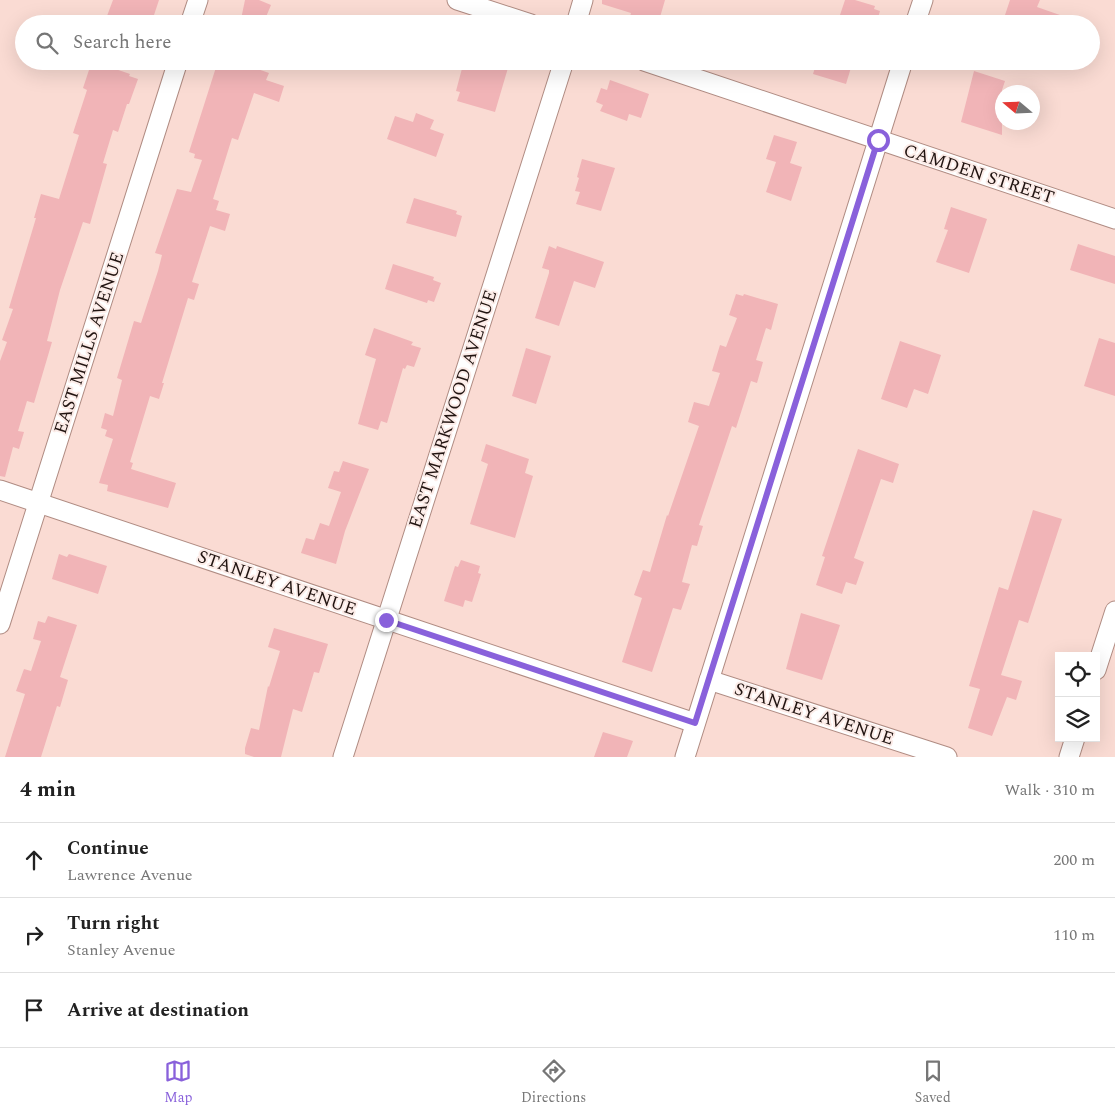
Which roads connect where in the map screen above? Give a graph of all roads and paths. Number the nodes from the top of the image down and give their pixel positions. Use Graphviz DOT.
graph roads {
  1 [pos="198,0"];
  2 [pos="457,0"];
  3 [pos="583,0"];
  4 [pos="922,0"];
  5 [pos="193,15"];
  6 [pos="503,15"];
  7 [pos="579,15"];
  8 [pos="918,15"];
  9 [pos="175,70"];
  10 [pos="561,70"];
  11 [pos="671,70"];
  12 [pos="900,70"];
  13 [pos="878,140"];
  14 [pos="1115,218"];
  15 [pos="0,490"];
  16 [pos="39,502"];
  17 [pos="1115,611"];
  18 [pos="386,620"];
  19 [pos="0,624"];
  20 [pos="1100,658"];
  21 [pos="709,680"];
  22 [pos="695,723"];
  23 [pos="1074,742"];
  24 [pos="343,757"];
  25 [pos="685,757"];
  26 [pos="947,757"];
  27 [pos="1069,757"];
  1 -- 5 [label="street"];
  2 -- 6 [label="street"];
  3 -- 7 [label="street"];
  4 -- 8 [label="street"];
  9 -- 16 [label="street, EAST MILLS AVENUE"];
  10 -- 18 [label="street, EAST MARKWOOD AVENUE"];
  11 -- 13 [label="street, CAMDEN STREET"];
  12 -- 13 [label="street"];
  13 -- 14 [label="street, CAMDEN STREET"];
  13 -- 21 [label="street"];
  15 -- 16 [label="street, STANLEY AVENUE"];
  16 -- 18 [label="street, STANLEY AVENUE"];
  16 -- 19 [label="street, EAST MILLS AVENUE"];
  17 -- 20 [label="street"];
  18 -- 22 [label="street, STANLEY AVENUE"];
  18 -- 24 [label="street, EAST MARKWOOD AVENUE"];
  21 -- 22 [label="street"];
  21 -- 26 [label="street, STANLEY AVENUE"];
  22 -- 25 [label="street"];
  23 -- 27 [label="street"];
}
